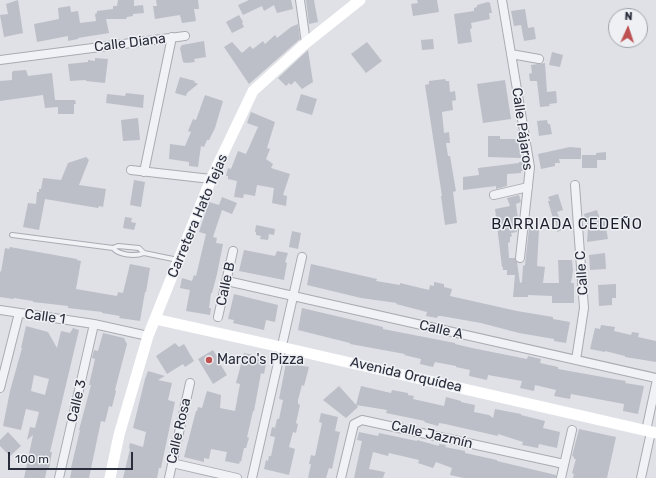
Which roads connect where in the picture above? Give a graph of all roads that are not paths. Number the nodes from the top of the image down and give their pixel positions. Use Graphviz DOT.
graph roads {
  1 [pos="300,0"];
  2 [pos="360,0"];
  3 [pos="502,0"];
  4 [pos="185,36"];
  5 [pos="172,37"];
  6 [pos="306,43"];
  7 [pos="511,54"];
  8 [pos="539,59"];
  9 [pos="0,60"];
  10 [pos="131,170"];
  11 [pos="144,172"];
  12 [pos="211,179"];
  13 [pos="575,185"];
  14 [pos="528,187"];
  15 [pos="494,195"];
  16 [pos="12,235"];
  17 [pos="113,248"];
  18 [pos="233,251"];
  19 [pos="144,253"];
  20 [pos="302,257"];
  21 [pos="520,258"];
  22 [pos="179,260"];
  23 [pos="227,281"];
  24 [pos="293,296"];
  25 [pos="0,310"];
  26 [pos="18,313"];
  27 [pos="218,318"];
  28 [pos="155,319"];
  29 [pos="94,324"];
  30 [pos="148,336"];
  31 [pos="281,347"];
  32 [pos="576,360"];
  33 [pos="656,378"];
  34 [pos="190,383"];
  35 [pos="656,384"];
  36 [pos="0,388"];
  37 [pos="572,430"];
  38 [pos="651,432"];
  39 [pos="172,464"];
  40 [pos="564,464"];
  41 [pos="59,478"];
  42 [pos="110,478"];
  43 [pos="169,478"];
  44 [pos="237,478"];
  45 [pos="252,478"];
  46 [pos="341,478"];
  47 [pos="561,478"];
  48 [pos="641,478"];
  1 -- 6 [label="street"];
  2 -- 6 [label="street, Carretera Hato Tejas"];
  3 -- 7 [label="street, Calle Pájaros"];
  4 -- 5 [label="street"];
  5 -- 9 [label="street, Calle Diana"];
  5 -- 11 [label="street, Calle Diana"];
  6 -- 12 [label="street, Carretera Hato Tejas"];
  7 -- 8 [label="street"];
  7 -- 14 [label="street, Calle Pájaros"];
  10 -- 11 [label="street"];
  11 -- 12 [label="street"];
  12 -- 22 [label="street, Carretera Hato Tejas"];
  13 -- 32 [label="street, Calle C"];
  14 -- 15 [label="street"];
  14 -- 21 [label="street, Calle Pájaros"];
  16 -- 17 [label="lane"];
  17 -- 19 [label="lane"];
  17 -- 19 [label="lane"];
  18 -- 23 [label="street, Calle B"];
  19 -- 22 [label="lane"];
  20 -- 24 [label="street"];
  22 -- 28 [label="street, Carretera Hato Tejas"];
  23 -- 24 [label="street, Calle A"];
  23 -- 27 [label="street, Calle B"];
  24 -- 31 [label="street"];
  24 -- 32 [label="street, Calle A"];
  25 -- 26 [label="street"];
  26 -- 29 [label="street, Calle 1"];
  26 -- 36 [label="street, Calle 1"];
  28 -- 30 [label="street, Carretera Hato Tejas"];
  28 -- 31 [label="street, Avenida Orquídea"];
  29 -- 30 [label="street, Calle 1"];
  29 -- 41 [label="street, Calle 3"];
  30 -- 42 [label="street, Carretera Hato Tejas"];
  31 -- 38 [label="street, Avenida Orquídea"];
  31 -- 45 [label="street"];
  32 -- 33 [label="street, Calle A"];
  34 -- 39 [label="street, Calle Rosa"];
  35 -- 38 [label="street"];
  37 -- 40 [label="street"];
  38 -- 48 [label="street"];
  39 -- 43 [label="street, Calle Rosa"];
  39 -- 44 [label="street"];
  40 -- 46 [label="street, Calle Jazmín"];
  40 -- 47 [label="street"];
}
